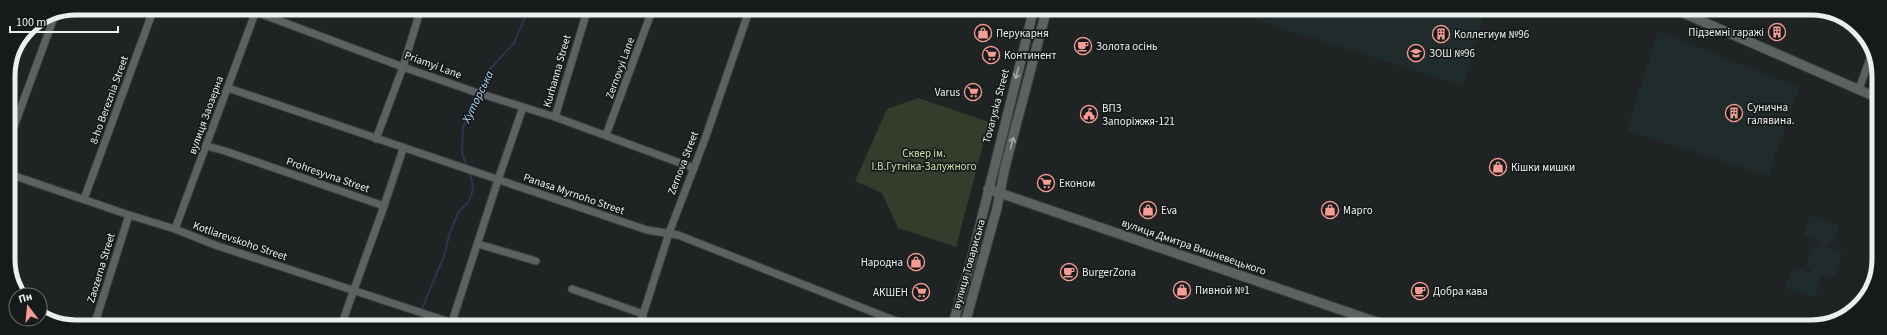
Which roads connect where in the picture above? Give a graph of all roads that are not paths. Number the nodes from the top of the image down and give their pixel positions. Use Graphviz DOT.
graph roads {
  1 [pos="151,15"];
  2 [pos="254,15"];
  3 [pos="269,15"];
  4 [pos="419,15"];
  5 [pos="586,15"];
  6 [pos="650,15"];
  7 [pos="748,15"];
  8 [pos="1032,15"];
  9 [pos="1045,15"];
  10 [pos="1688,15"];
  11 [pos="53,20"];
  12 [pos="1870,59"];
  13 [pos="402,66"];
  14 [pos="228,88"];
  15 [pos="1859,89"];
  16 [pos="1872,95"];
  17 [pos="523,107"];
  18 [pos="555,117"];
  19 [pos="15,124"];
  20 [pos="606,135"];
  21 [pos="376,140"];
  22 [pos="206,146"];
  23 [pos="403,149"];
  24 [pos="994,163"];
  25 [pos="1005,167"];
  26 [pos="694,168"];
  27 [pos="15,176"];
  28 [pos="498,180"];
  29 [pos="988,189"];
  30 [pos="1001,192"];
  31 [pos="84,199"];
  32 [pos="384,206"];
  33 [pos="129,215"];
  34 [pos="175,229"];
  35 [pos="669,233"];
  36 [pos="478,244"];
  37 [pos="972,257"];
  38 [pos="536,261"];
  39 [pos="572,289"];
  40 [pos="355,290"];
  41 [pos="643,314"];
  42 [pos="96,320"];
  43 [pos="343,320"];
  44 [pos="442,320"];
  45 [pos="453,320"];
  46 [pos="641,320"];
  47 [pos="893,320"];
  48 [pos="954,320"];
  49 [pos="966,320"];
  50 [pos="1371,320"];
  1 -- 31 [label="street, 8-ho Bereznia Street"];
  2 -- 14 [label="street, вулиця Заозерна"];
  3 -- 13 [label="street, Priamyi Lane"];
  4 -- 13 [label="street"];
  5 -- 18 [label="street, Kurhanna Street"];
  6 -- 20 [label="street, Zernovyi Lane"];
  7 -- 26 [label="street, Zernova Street"];
  8 -- 24 [label="street, Tovaryska Street, one-way"];
  25 -- 9 [label="street, one-way"];
  10 -- 15 [label="street"];
  11 -- 19 [label="street"];
  12 -- 15 [label="street"];
  13 -- 17 [label="street, Priamyi Lane"];
  13 -- 21 [label="street"];
  14 -- 21 [label="street, Panasa Myrnoho Street"];
  14 -- 22 [label="street, вулиця Заозерна"];
  15 -- 16 [label="street"];
  17 -- 18 [label="street, Priamyi Lane"];
  17 -- 28 [label="street"];
  18 -- 20 [label="street, Priamyi Lane"];
  20 -- 26 [label="street, Priamyi Lane"];
  21 -- 23 [label="street, Panasa Myrnoho Street"];
  22 -- 32 [label="street, Prohresyvna Street"];
  22 -- 34 [label="street, вулиця Заозерна"];
  23 -- 28 [label="street, Panasa Myrnoho Street"];
  23 -- 32 [label="street"];
  24 -- 25 [label="street"];
  24 -- 29 [label="street, Tovaryska Street"];
  25 -- 30 [label="street"];
  26 -- 35 [label="street, Zernova Street"];
  27 -- 31 [label="street, Kotliarevskoho Street"];
  28 -- 35 [label="street, Panasa Myrnoho Street"];
  28 -- 36 [label="street"];
  29 -- 30 [label="street, вулиця Дмитра Вишневецького"];
  29 -- 37 [label="street, Tovaryska Street"];
  30 -- 49 [label="street, вулиця Товариська"];
  30 -- 50 [label="street, вулиця Дмитра Вишневецького"];
  31 -- 33 [label="street, Kotliarevskoho Street"];
  32 -- 40 [label="street"];
  33 -- 34 [label="street, Kotliarevskoho Street"];
  33 -- 42 [label="street, Zaozerna Street"];
  34 -- 40 [label="street, Kotliarevskoho Street"];
  35 -- 41 [label="street, Zernova Street"];
  35 -- 47 [label="street, Panasa Myrnoho Street"];
  36 -- 38 [label="street"];
  36 -- 45 [label="street"];
  37 -- 48 [label="street, вулиця Товариська"];
  39 -- 41 [label="street"];
  40 -- 43 [label="street"];
  40 -- 44 [label="street, Kotliarevskoho Street"];
  41 -- 46 [label="street, Zernova Street"];
}
